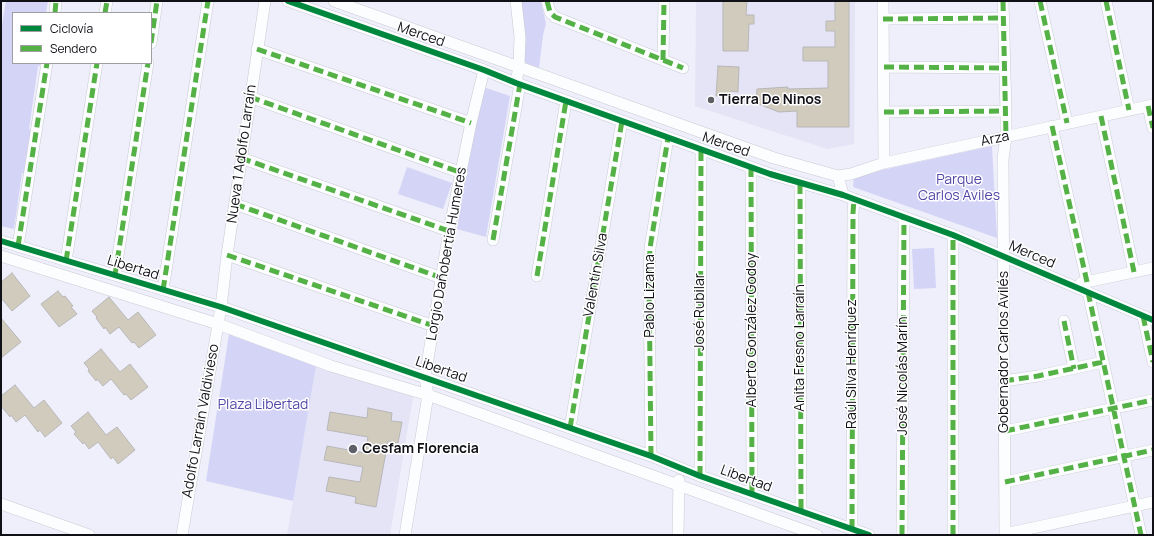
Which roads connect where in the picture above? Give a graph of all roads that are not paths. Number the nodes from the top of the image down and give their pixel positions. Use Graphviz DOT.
graph roads {
  1 [pos="56,1"];
  2 [pos="107,1"];
  3 [pos="157,1"];
  4 [pos="208,1"];
  5 [pos="264,1"];
  6 [pos="288,1"];
  7 [pos="334,1"];
  8 [pos="516,1"];
  9 [pos="547,1"];
  10 [pos="664,1"];
  11 [pos="883,1"];
  12 [pos="1002,1"];
  13 [pos="1040,1"];
  14 [pos="1106,1"];
  15 [pos="54,12"];
  16 [pos="105,12"];
  17 [pos="1003,18"];
  18 [pos="883,19"];
  19 [pos="152,36"];
  20 [pos="257,49"];
  21 [pos="663,60"];
  22 [pos="47,64"];
  23 [pos="97,64"];
  24 [pos="148,64"];
  25 [pos="519,66"];
  26 [pos="884,67"];
  27 [pos="683,68"];
  28 [pos="1004,68"];
  29 [pos="484,70"];
  30 [pos="518,83"];
  31 [pos="250,97"];
  32 [pos="566,101"];
  33 [pos="1150,105"];
  34 [pos="1129,110"];
  35 [pos="1006,111"];
  36 [pos="884,112"];
  37 [pos="1101,116"];
  38 [pos="622,121"];
  39 [pos="471,123"];
  40 [pos="1067,123"];
  41 [pos="1052,126"];
  42 [pos="1153,128"];
  43 [pos="1006,137"];
  44 [pos="668,138"];
  45 [pos="701,149"];
  46 [pos="242,158"];
  47 [pos="884,164"];
  48 [pos="751,166"];
  49 [pos="462,173"];
  50 [pos="838,176"];
  51 [pos="800,184"];
  52 [pos="843,195"];
  53 [pos="854,199"];
  54 [pos="235,204"];
  55 [pos="904,218"];
  56 [pos="449,231"];
  57 [pos="953,235"];
  58 [pos="493,240"];
  59 [pos="1,241"];
  60 [pos="18,246"];
  61 [pos="227,255"];
  62 [pos="1,256"];
  63 [pos="1004,256"];
  64 [pos="66,261"];
  65 [pos="1153,268"];
  66 [pos="1134,272"];
  67 [pos="115,275"];
  68 [pos="537,276"];
  69 [pos="442,278"];
  70 [pos="1088,287"];
  71 [pos="163,290"];
  72 [pos="221,307"];
  73 [pos="1148,318"];
  74 [pos="1064,321"];
  75 [pos="218,324"];
  76 [pos="434,326"];
  77 [pos="1103,362"];
  78 [pos="1153,362"];
  79 [pos="1074,369"];
  80 [pos="425,377"];
  81 [pos="1004,381"];
  82 [pos="428,395"];
  83 [pos="1153,400"];
  84 [pos="1113,409"];
  85 [pos="570,428"];
  86 [pos="1005,431"];
  87 [pos="1153,450"];
  88 [pos="651,456"];
  89 [pos="1124,456"];
  90 [pos="679,467"];
  91 [pos="700,476"];
  92 [pos="1005,482"];
  93 [pos="679,485"];
  94 [pos="752,494"];
  95 [pos="1153,502"];
  96 [pos="1,504"];
  97 [pos="1134,506"];
  98 [pos="801,512"];
  99 [pos="852,529"];
  100 [pos="1005,534"];
  101 [pos="89,535"];
  102 [pos="182,535"];
  103 [pos="405,535"];
  104 [pos="678,535"];
  105 [pos="817,535"];
  106 [pos="869,535"];
  107 [pos="902,535"];
  108 [pos="952,535"];
  109 [pos="1141,535"];
  1 -- 15 [label="street"];
  2 -- 16 [label="street"];
  3 -- 19 [label="street"];
  4 -- 71 [label="street"];
  5 -- 20 [label="street, Nueva 1 Adolfo Larraín"];
  6 -- 29 [label="street, Merced"];
  7 -- 25 [label="street, Merced"];
  8 -- 25 [label="street"];
  9 -- 21 [label="street"];
  10 -- 21 [label="street"];
  11 -- 18 [label="street"];
  12 -- 17 [label="street, Gobernador Carlos Avilés"];
  13 -- 40 [label="street"];
  14 -- 34 [label="street"];
  17 -- 18 [label="street"];
  17 -- 28 [label="street, Gobernador Carlos Avilés"];
  18 -- 26 [label="street"];
  20 -- 31 [label="street, Nueva 1 Adolfo Larraín"];
  20 -- 39 [label="street"];
  21 -- 27 [label="street"];
  22 -- 60 [label="street"];
  23 -- 64 [label="street"];
  24 -- 67 [label="street"];
  25 -- 30 [label="street"];
  25 -- 50 [label="street, Merced"];
  26 -- 28 [label="street"];
  26 -- 36 [label="street"];
  28 -- 35 [label="street, Gobernador Carlos Avilés"];
  29 -- 30 [label="street, Merced"];
  29 -- 39 [label="street, Lorgio Dañobertia Humeres"];
  30 -- 32 [label="street, Merced"];
  30 -- 58 [label="street"];
  31 -- 46 [label="street, Nueva 1 Adolfo Larraín"];
  31 -- 49 [label="street"];
  32 -- 38 [label="street, Merced"];
  32 -- 68 [label="street"];
  33 -- 34 [label="street, Arza"];
  33 -- 42 [label="street"];
  34 -- 37 [label="street, Arza"];
  35 -- 36 [label="street"];
  35 -- 43 [label="street, Gobernador Carlos Avilés"];
  36 -- 47 [label="street"];
  37 -- 40 [label="street, Arza"];
  37 -- 66 [label="street"];
  38 -- 44 [label="street, Merced"];
  38 -- 85 [label="street, Valentín Silva"];
  39 -- 49 [label="street, Lorgio Dañobertia Humeres"];
  40 -- 41 [label="street, Arza"];
  41 -- 43 [label="street, Arza"];
  41 -- 70 [label="street"];
  43 -- 47 [label="street, Arza"];
  43 -- 63 [label="street, Gobernador Carlos Avilés"];
  44 -- 45 [label="street, Merced"];
  44 -- 88 [label="street, Pablo Lizama"];
  45 -- 48 [label="street, Merced"];
  45 -- 91 [label="street, José Rubilar"];
  46 -- 54 [label="street, Nueva 1 Adolfo Larraín"];
  46 -- 56 [label="street"];
  47 -- 50 [label="street, Arza"];
  48 -- 51 [label="street, Merced"];
  48 -- 94 [label="street, Alberto González Godoy"];
  49 -- 56 [label="street, Lorgio Dañobertia Humeres"];
  50 -- 52 [label="street"];
  51 -- 52 [label="street, Merced"];
  51 -- 98 [label="street, Anita Fresno Larraín"];
  52 -- 53 [label="street, Merced"];
  53 -- 55 [label="street, Merced"];
  53 -- 99 [label="street, Raúl Silva Henríquez"];
  54 -- 61 [label="street, Nueva 1 Adolfo Larraín"];
  54 -- 69 [label="street"];
  55 -- 57 [label="street, Merced"];
  55 -- 107 [label="street, José Nicolás Marín"];
  56 -- 69 [label="street, Lorgio Dañobertia Humeres"];
  57 -- 63 [label="street, Merced"];
  57 -- 108 [label="street"];
  59 -- 60 [label="street, Libertad"];
  60 -- 64 [label="street, Libertad"];
  61 -- 72 [label="street, Nueva 1 Adolfo Larraín"];
  61 -- 76 [label="street"];
  62 -- 75 [label="street, Libertad"];
  63 -- 70 [label="street, Merced"];
  63 -- 81 [label="street, Gobernador Carlos Avilés"];
  64 -- 67 [label="street, Libertad"];
  65 -- 66 [label="street"];
  66 -- 70 [label="street"];
  67 -- 71 [label="street, Libertad"];
  69 -- 76 [label="street, Lorgio Dañobertia Humeres"];
  70 -- 73 [label="street, Merced"];
  70 -- 77 [label="street"];
  71 -- 72 [label="street, Libertad"];
  72 -- 75 [label="street, Adolfo Larraín Valdivieso"];
  72 -- 80 [label="street, Libertad"];
  73 -- 78 [label="street"];
  74 -- 79 [label="street"];
  75 -- 82 [label="street, Libertad"];
  75 -- 102 [label="street, Adolfo Larraín Valdivieso"];
  76 -- 80 [label="street, Lorgio Dañobertia Humeres"];
  77 -- 79 [label="street"];
  77 -- 84 [label="street"];
  79 -- 81 [label="street"];
  80 -- 82 [label="street, Lorgio Dañobertia Humeres"];
  80 -- 85 [label="street, Libertad"];
  81 -- 86 [label="street, Gobernador Carlos Avilés"];
  82 -- 93 [label="street, Libertad"];
  82 -- 103 [label="street, Lorgio Dañobertia Humeres"];
  83 -- 84 [label="street"];
  84 -- 86 [label="street"];
  84 -- 89 [label="street"];
  85 -- 88 [label="street, Libertad"];
  86 -- 92 [label="street, Gobernador Carlos Avilés"];
  87 -- 89 [label="street"];
  88 -- 90 [label="street, Libertad"];
  89 -- 92 [label="street"];
  89 -- 97 [label="street"];
  90 -- 91 [label="street, Libertad"];
  90 -- 93 [label="street"];
  91 -- 94 [label="street, Libertad"];
  92 -- 100 [label="street, Gobernador Carlos Avilés"];
  93 -- 104 [label="street"];
  93 -- 105 [label="street, Libertad"];
  94 -- 98 [label="street, Libertad"];
  95 -- 97 [label="street"];
  96 -- 101 [label="street"];
  97 -- 100 [label="street"];
  97 -- 109 [label="street"];
  98 -- 99 [label="street, Libertad"];
  99 -- 106 [label="street, Libertad"];
}
